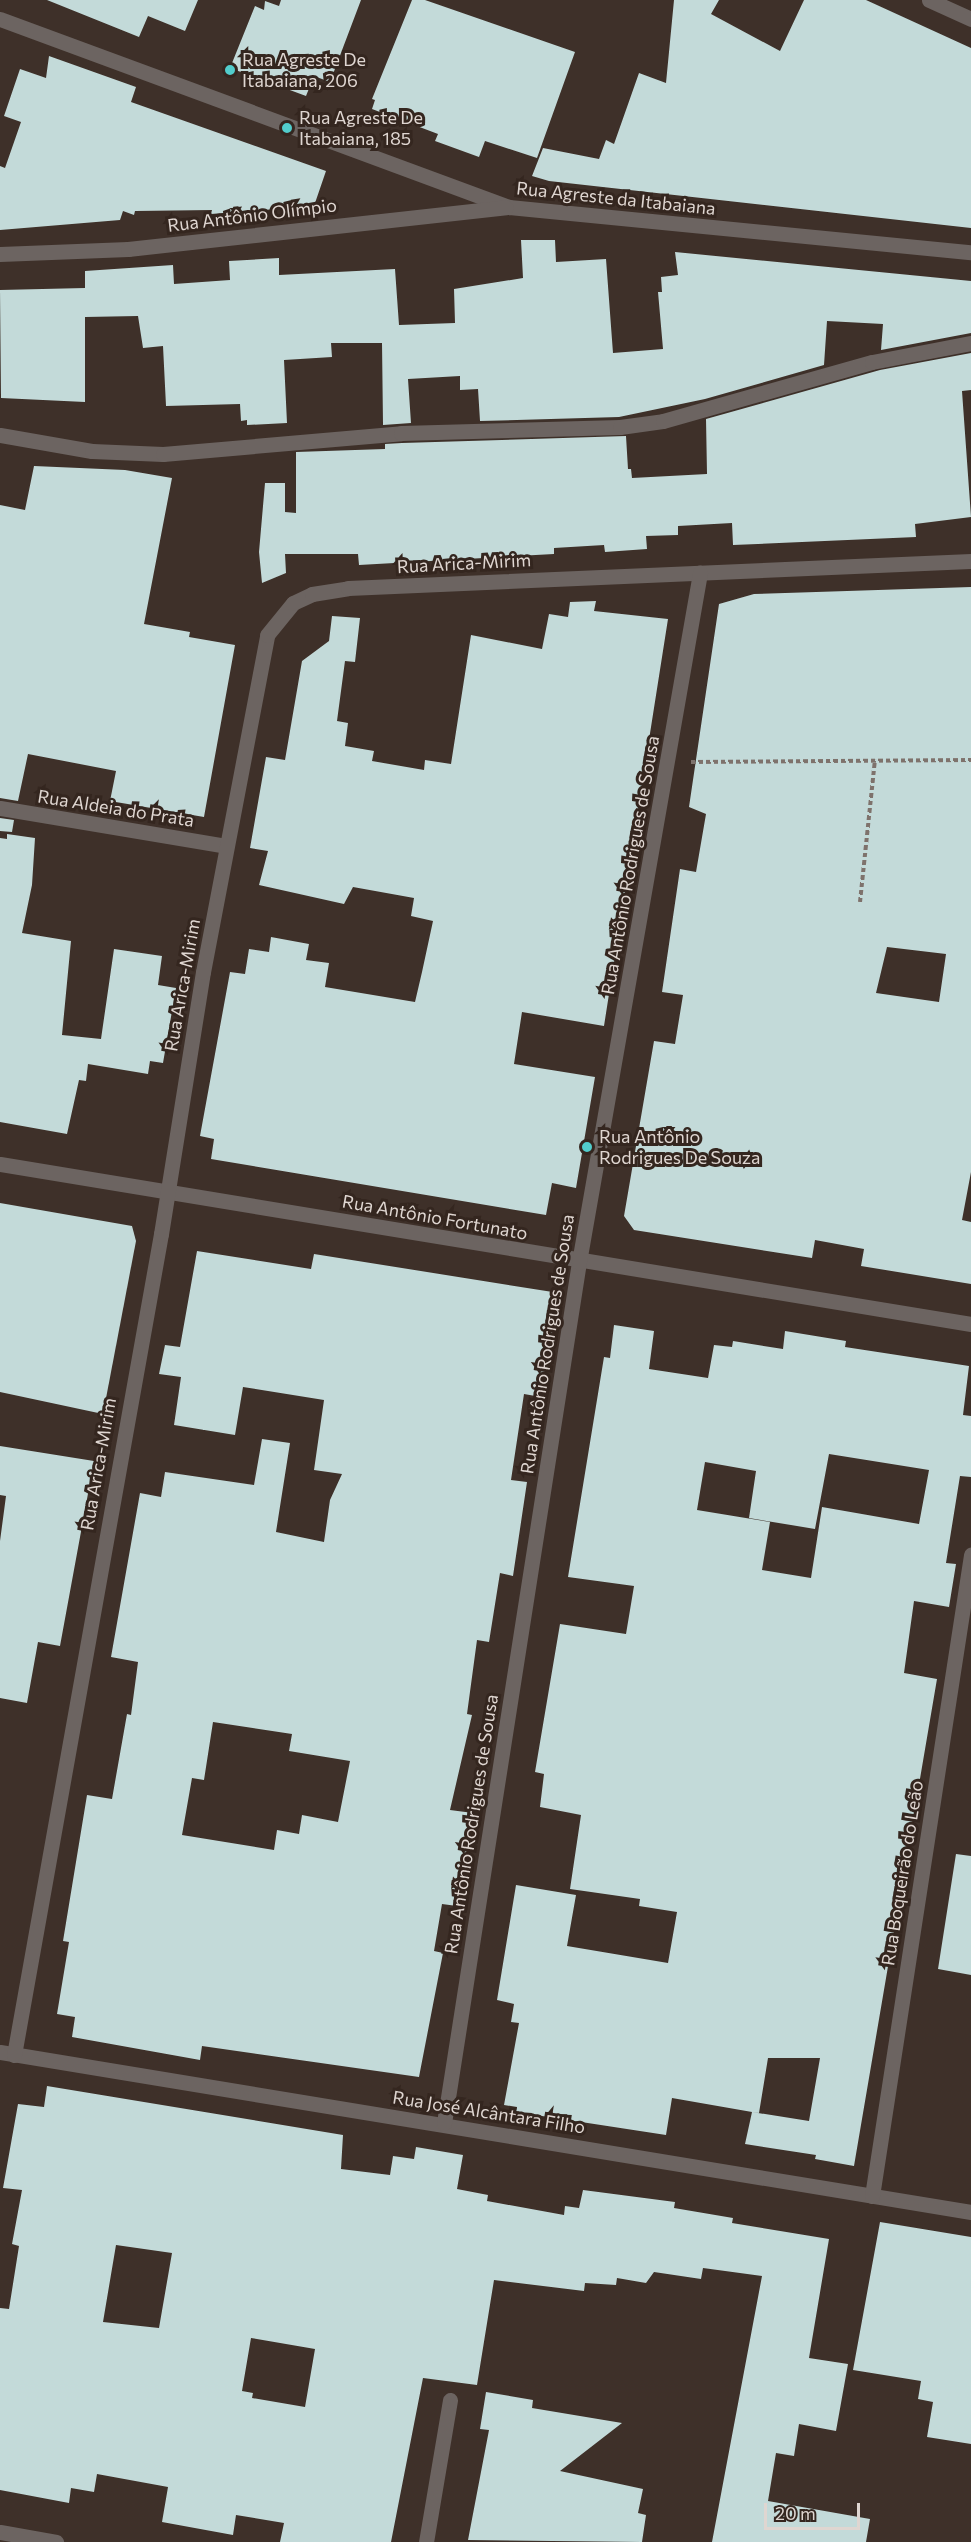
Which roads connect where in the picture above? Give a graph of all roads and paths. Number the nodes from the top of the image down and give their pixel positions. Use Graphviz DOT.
graph roads {
  1 [pos="928,0"];
  2 [pos="971,19"];
  3 [pos="0,20"];
  4 [pos="509,207"];
  5 [pos="971,252"];
  6 [pos="0,254"];
  7 [pos="971,343"];
  8 [pos="0,435"];
  9 [pos="971,561"];
  10 [pos="700,573"];
  11 [pos="875,760"];
  12 [pos="971,760"];
  13 [pos="669,763"];
  14 [pos="0,808"];
  15 [pos="226,846"];
  16 [pos="860,902"];
  17 [pos="0,1164"];
  18 [pos="168,1190"];
  19 [pos="579,1262"];
  20 [pos="971,1324"];
  21 [pos="971,1555"];
  22 [pos="7,2054"];
  23 [pos="444,2123"];
  24 [pos="872,2196"];
  25 [pos="971,2212"];
  26 [pos="450,2400"];
  27 [pos="0,2532"];
  28 [pos="56,2542"];
  29 [pos="426,2542"];
  1 -- 2 [label="street"];
  3 -- 4 [label="street, Rua Agreste da Itabaiana"];
  4 -- 5 [label="street, Rua Agreste da Itabaiana"];
  4 -- 6 [label="street, Rua Antônio Olímpio"];
  7 -- 8 [label="street"];
  9 -- 10 [label="street, Rua Arica-Mirim"];
  10 -- 13 [label="street, Rua Antônio Rodrigues de Sousa"];
  10 -- 15 [label="street, Rua Arica-Mirim"];
  11 -- 12 [label="path"];
  11 -- 13 [label="path"];
  11 -- 16 [label="path"];
  13 -- 19 [label="street, Rua Antônio Rodrigues de Sousa"];
  14 -- 15 [label="street, Rua Aldeia do Prata"];
  15 -- 18 [label="street, Rua Arica-Mirim"];
  17 -- 18 [label="street, Rua Antônio Fortunato"];
  18 -- 19 [label="street, Rua Antônio Fortunato"];
  18 -- 22 [label="street, Rua Arica-Mirim"];
  19 -- 20 [label="street, Rua Antônio Fortunato"];
  19 -- 23 [label="street, Rua Antônio Rodrigues de Sousa"];
  21 -- 24 [label="street, Rua Boqueirão do Leão"];
  22 -- 23 [label="street, Rua José Alcântara Filho"];
  23 -- 24 [label="street, Rua José Alcântara Filho"];
  24 -- 25 [label="street, Rua José Alcântara Filho"];
  26 -- 29 [label="street"];
  27 -- 28 [label="street"];
}
